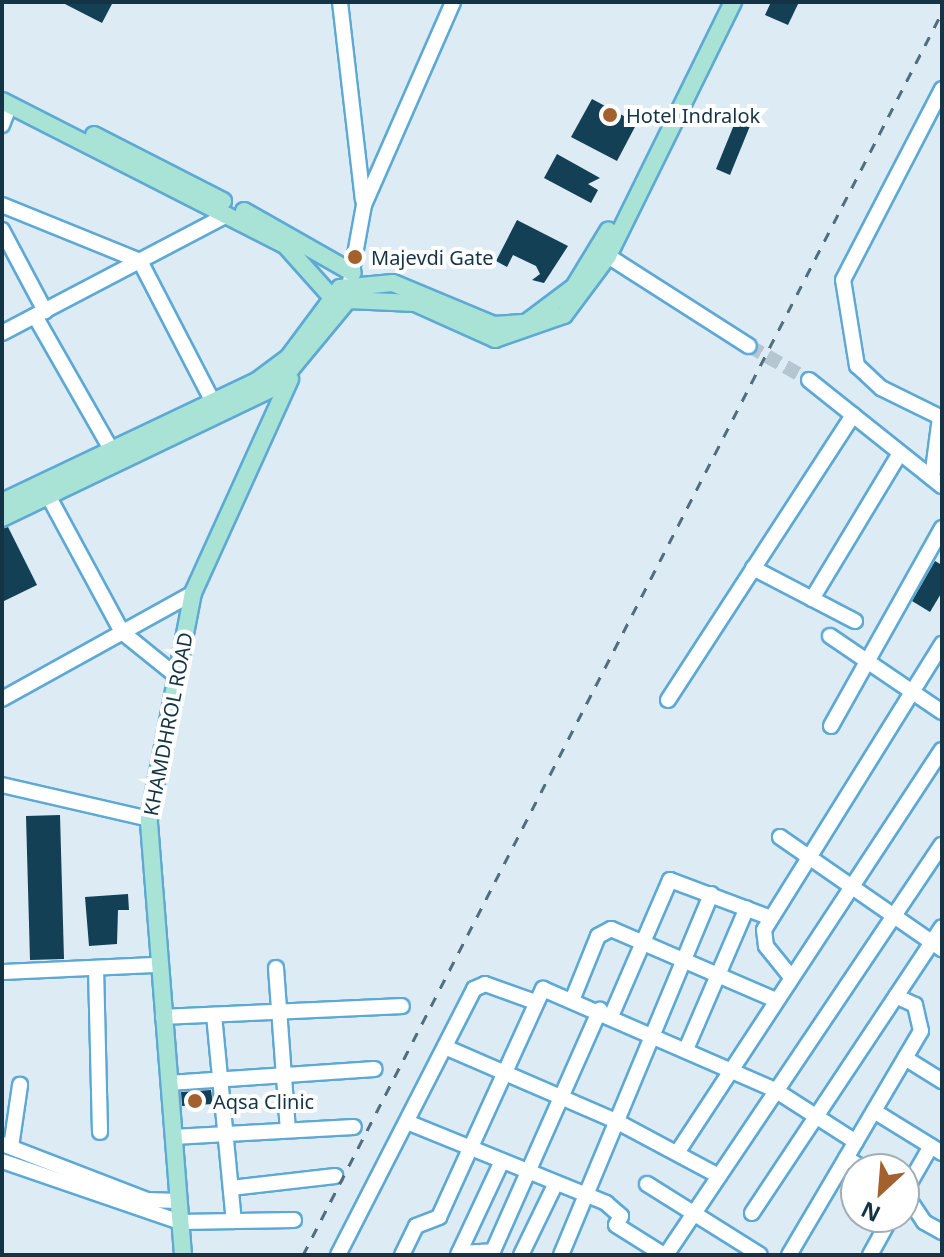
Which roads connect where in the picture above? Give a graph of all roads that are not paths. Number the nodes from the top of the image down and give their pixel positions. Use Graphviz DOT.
graph roads {
  1 [pos="340,2"];
  2 [pos="453,2"];
  3 [pos="723,2"];
  4 [pos="733,2"];
  5 [pos="942,89"];
  6 [pos="5,99"];
  7 [pos="2,125"];
  8 [pos="2,205"];
  9 [pos="364,205"];
  10 [pos="227,215"];
  11 [pos="2,230"];
  12 [pos="608,256"];
  13 [pos="140,261"];
  14 [pos="344,291"];
  15 [pos="40,313"];
  16 [pos="2,333"];
  17 [pos="749,346"];
  18 [pos="288,358"];
  19 [pos="290,378"];
  20 [pos="809,380"];
  21 [pos="213,402"];
  22 [pos="853,415"];
  23 [pos="941,416"];
  24 [pos="111,449"];
  25 [pos="900,453"];
  26 [pos="937,482"];
  27 [pos="45,490"];
  28 [pos="2,502"];
  29 [pos="2,518"];
  30 [pos="942,528"];
  31 [pos="936,553"];
  32 [pos="753,568"];
  33 [pos="193,593"];
  34 [pos="812,599"];
  35 [pos="855,621"];
  36 [pos="122,632"];
  37 [pos="830,636"];
  38 [pos="942,644"];
  39 [pos="871,665"];
  40 [pos="179,678"];
  41 [pos="910,690"];
  42 [pos="2,699"];
  43 [pos="668,700"];
  44 [pos="942,712"];
  45 [pos="831,726"];
  46 [pos="942,750"];
  47 [pos="2,785"];
  48 [pos="149,819"];
  49 [pos="780,837"];
  50 [pos="942,845"];
  51 [pos="809,857"];
  52 [pos="850,885"];
  53 [pos="711,894"];
  54 [pos="747,908"];
  55 [pos="891,914"];
  56 [pos="771,918"];
  57 [pos="942,927"];
  58 [pos="642,942"];
  59 [pos="937,946"];
  60 [pos="683,960"];
  61 [pos="158,965"];
  62 [pos="96,968"];
  63 [pos="276,968"];
  64 [pos="2,972"];
  65 [pos="718,975"];
  66 [pos="791,977"];
  67 [pos="896,996"];
  68 [pos="573,998"];
  69 [pos="776,1000"];
  70 [pos="535,1002"];
  71 [pos="402,1006"];
  72 [pos="279,1012"];
  73 [pos="606,1012"];
  74 [pos="214,1015"];
  75 [pos="163,1017"];
  76 [pos="654,1031"];
  77 [pos="445,1047"];
  78 [pos="687,1047"];
  79 [pos="905,1058"];
  80 [pos="375,1069"];
  81 [pos="731,1069"];
  82 [pos="504,1072"];
  83 [pos="283,1075"];
  84 [pos="225,1079"];
  85 [pos="942,1081"];
  86 [pos="169,1083"];
  87 [pos="20,1085"];
  88 [pos="775,1090"];
  89 [pos="562,1097"];
  90 [pos="874,1111"];
  91 [pos="817,1115"];
  92 [pos="614,1120"];
  93 [pos="407,1122"];
  94 [pos="354,1127"];
  95 [pos="288,1130"];
  96 [pos="100,1132"];
  97 [pos="227,1134"];
  98 [pos="173,1137"];
  99 [pos="856,1142"];
  100 [pos="7,1146"];
  101 [pos="472,1149"];
  102 [pos="936,1149"];
  103 [pos="677,1153"];
  104 [pos="849,1153"];
  105 [pos="2,1161"];
  106 [pos="502,1161"];
  107 [pos="840,1168"];
  108 [pos="920,1171"];
  109 [pos="528,1172"];
  110 [pos="335,1176"];
  111 [pos="719,1176"];
  112 [pos="556,1183"];
  113 [pos="647,1184"];
  114 [pos="231,1188"];
  115 [pos="584,1194"];
  116 [pos="178,1201"];
  117 [pos="752,1213"];
  118 [pos="693,1215"];
  119 [pos="920,1216"];
  120 [pos="294,1220"];
  121 [pos="234,1221"];
  122 [pos="180,1222"];
  123 [pos="942,1232"];
  124 [pos="882,1233"];
  125 [pos="458,1254"];
  126 [pos="183,1255"];
  127 [pos="338,1255"];
  128 [pos="402,1255"];
  129 [pos="521,1255"];
  130 [pos="561,1255"];
  131 [pos="665,1255"];
  132 [pos="760,1255"];
  133 [pos="789,1255"];
  134 [pos="870,1255"];
  1 -- 9 [label="street"];
  2 -- 9 [label="street"];
  3 -- 14 [label="main road"];
  4 -- 12 [label="main road"];
  5 -- 23 [label="street"];
  6 -- 7 [label="street"];
  6 -- 10 [label="main road"];
  6 -- 14 [label="main road"];
  8 -- 13 [label="street"];
  9 -- 14 [label="street"];
  10 -- 13 [label="street"];
  10 -- 14 [label="main road"];
  11 -- 15 [label="street"];
  12 -- 14 [label="main road"];
  12 -- 17 [label="street"];
  13 -- 15 [label="street"];
  13 -- 21 [label="street"];
  14 -- 18 [label="main road"];
  14 -- 19 [label="main road"];
  15 -- 16 [label="street"];
  15 -- 24 [label="street"];
  18 -- 19 [label="main road, KHAMDHROL ROAD"];
  18 -- 21 [label="main road"];
  19 -- 27 [label="main road"];
  19 -- 33 [label="main road, KHAMDHROL ROAD"];
  20 -- 22 [label="street"];
  21 -- 24 [label="main road"];
  22 -- 25 [label="street"];
  22 -- 32 [label="street"];
  23 -- 26 [label="street"];
  24 -- 27 [label="main road"];
  25 -- 26 [label="street"];
  25 -- 34 [label="street"];
  27 -- 28 [label="main road"];
  27 -- 29 [label="main road"];
  27 -- 36 [label="street"];
  30 -- 31 [label="street"];
  31 -- 39 [label="street"];
  32 -- 34 [label="street"];
  32 -- 43 [label="street"];
  33 -- 36 [label="street"];
  33 -- 40 [label="main road, KHAMDHROL ROAD"];
  34 -- 35 [label="street"];
  36 -- 40 [label="street"];
  36 -- 42 [label="street"];
  37 -- 39 [label="street"];
  38 -- 41 [label="street"];
  39 -- 41 [label="street"];
  39 -- 45 [label="street"];
  40 -- 48 [label="main road, KHAMDHROL ROAD"];
  41 -- 44 [label="street"];
  41 -- 51 [label="street"];
  46 -- 52 [label="street"];
  47 -- 48 [label="street"];
  48 -- 61 [label="main road, KHAMDHROL ROAD"];
  49 -- 51 [label="street"];
  50 -- 55 [label="street"];
  51 -- 52 [label="street"];
  51 -- 56 [label="street"];
  52 -- 55 [label="street"];
  52 -- 66 [label="street"];
  53 -- 54 [label="street"];
  53 -- 58 [label="street"];
  53 -- 60 [label="street"];
  54 -- 56 [label="street"];
  54 -- 65 [label="street"];
  55 -- 59 [label="street"];
  55 -- 88 [label="street"];
  56 -- 66 [label="street"];
  57 -- 59 [label="street"];
  58 -- 60 [label="street"];
  58 -- 68 [label="street"];
  58 -- 73 [label="street"];
  59 -- 67 [label="street"];
  60 -- 65 [label="street"];
  60 -- 76 [label="street"];
  61 -- 62 [label="street"];
  61 -- 75 [label="main road, KHAMDHROL ROAD"];
  62 -- 64 [label="street"];
  62 -- 96 [label="street"];
  63 -- 72 [label="street"];
  65 -- 69 [label="street"];
  65 -- 78 [label="street"];
  66 -- 69 [label="street"];
  67 -- 79 [label="street"];
  67 -- 91 [label="street"];
  68 -- 70 [label="street"];
  68 -- 73 [label="street"];
  69 -- 81 [label="street"];
  70 -- 77 [label="street"];
  70 -- 82 [label="street"];
  71 -- 72 [label="street"];
  72 -- 74 [label="street"];
  72 -- 83 [label="street"];
  73 -- 76 [label="street"];
  73 -- 89 [label="street"];
  74 -- 75 [label="street"];
  74 -- 84 [label="street"];
  75 -- 86 [label="main road, KHAMDHROL ROAD"];
  76 -- 78 [label="street"];
  76 -- 92 [label="street"];
  77 -- 82 [label="street"];
  77 -- 93 [label="street"];
  78 -- 81 [label="street"];
  79 -- 85 [label="street"];
  79 -- 90 [label="street"];
  80 -- 83 [label="street"];
  81 -- 88 [label="street"];
  81 -- 103 [label="street"];
  82 -- 89 [label="street"];
  82 -- 101 [label="street"];
  83 -- 84 [label="street"];
  83 -- 95 [label="street"];
  84 -- 86 [label="street"];
  84 -- 97 [label="street"];
  86 -- 98 [label="main road, KHAMDHROL ROAD"];
  87 -- 100 [label="street"];
  88 -- 91 [label="street"];
  88 -- 111 [label="street"];
  89 -- 92 [label="street"];
  89 -- 109 [label="street"];
  90 -- 99 [label="street"];
  90 -- 102 [label="street"];
  91 -- 99 [label="street"];
  91 -- 117 [label="street"];
  92 -- 103 [label="street"];
  92 -- 115 [label="street"];
  93 -- 101 [label="street"];
  93 -- 127 [label="street"];
  94 -- 95 [label="street"];
  95 -- 97 [label="street"];
  97 -- 98 [label="street"];
  97 -- 114 [label="street"];
  98 -- 116 [label="main road, KHAMDHROL ROAD"];
  99 -- 104 [label="street"];
  100 -- 116 [label="street"];
  101 -- 106 [label="street"];
  101 -- 128 [label="street"];
  102 -- 108 [label="street"];
  103 -- 111 [label="street"];
  105 -- 122 [label="street"];
  106 -- 109 [label="street"];
  106 -- 125 [label="street"];
  107 -- 133 [label="street"];
  109 -- 112 [label="street"];
  109 -- 125 [label="street"];
  110 -- 114 [label="street"];
  111 -- 118 [label="street"];
  112 -- 115 [label="street"];
  112 -- 129 [label="street"];
  113 -- 118 [label="street"];
  114 -- 121 [label="street"];
  115 -- 130 [label="street"];
  115 -- 131 [label="street"];
  116 -- 122 [label="main road, KHAMDHROL ROAD"];
  118 -- 131 [label="street"];
  118 -- 132 [label="street"];
  119 -- 123 [label="street"];
  120 -- 121 [label="street"];
  121 -- 122 [label="street"];
  122 -- 126 [label="main road, KHAMDHROL ROAD"];
  124 -- 134 [label="street"];
}
